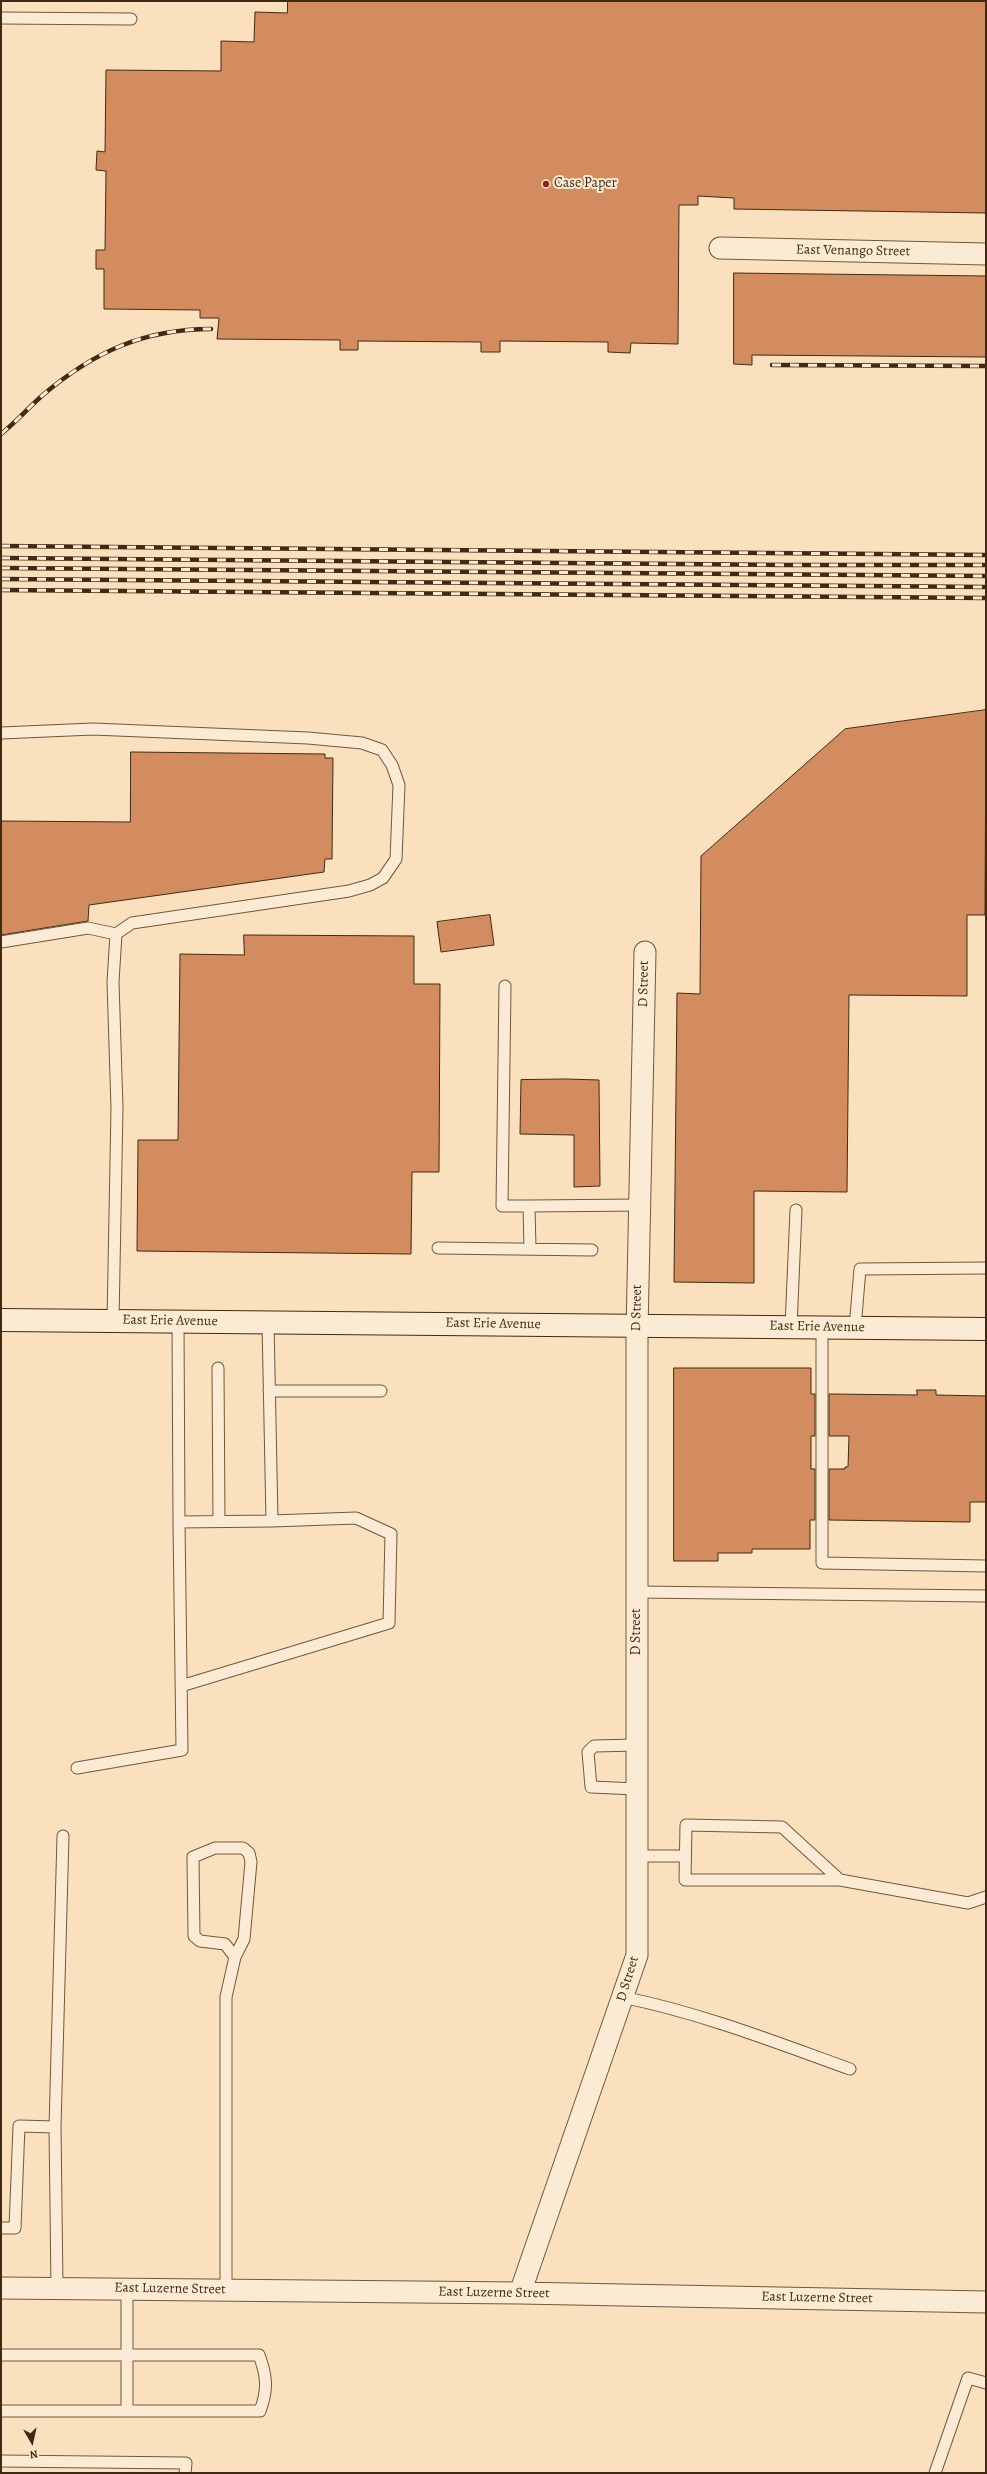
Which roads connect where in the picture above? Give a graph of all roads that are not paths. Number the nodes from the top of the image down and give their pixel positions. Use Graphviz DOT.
graph roads {
  1 [pos="1,18"];
  2 [pos="131,19"];
  3 [pos="720,248"];
  4 [pos="986,254"];
  5 [pos="1,733"];
  6 [pos="116,934"];
  7 [pos="1,942"];
  8 [pos="645,952"];
  9 [pos="505,986"];
  10 [pos="640,1205"];
  11 [pos="529,1206"];
  12 [pos="796,1210"];
  13 [pos="438,1248"];
  14 [pos="530,1249"];
  15 [pos="592,1250"];
  16 [pos="986,1268"];
  17 [pos="1,1320"];
  18 [pos="113,1321"];
  19 [pos="178,1322"];
  20 [pos="268,1322"];
  21 [pos="637,1326"];
  22 [pos="791,1327"];
  23 [pos="822,1328"];
  24 [pos="855,1328"];
  25 [pos="986,1329"];
  26 [pos="218,1368"];
  27 [pos="269,1391"];
  28 [pos="382,1391"];
  29 [pos="219,1521"];
  30 [pos="272,1521"];
  31 [pos="179,1522"];
  32 [pos="986,1566"];
  33 [pos="637,1592"];
  34 [pos="986,1596"];
  35 [pos="181,1686"];
  36 [pos="637,1745"];
  37 [pos="77,1768"];
  38 [pos="637,1789"];
  39 [pos="63,1836"];
  40 [pos="637,1856"];
  41 [pos="685,1856"];
  42 [pos="840,1880"];
  43 [pos="986,1896"];
  44 [pos="235,1958"];
  45 [pos="622,1997"];
  46 [pos="850,2069"];
  47 [pos="55,2128"];
  48 [pos="1,2228"];
  49 [pos="1,2288"];
  50 [pos="57,2288"];
  51 [pos="127,2289"];
  52 [pos="226,2290"];
  53 [pos="520,2293"];
  54 [pos="986,2302"];
  55 [pos="1,2355"];
  56 [pos="127,2356"];
  57 [pos="986,2383"];
  58 [pos="1,2411"];
  59 [pos="127,2411"];
  60 [pos="1,2461"];
  61 [pos="185,2473"];
  62 [pos="935,2473"];
  1 -- 2 [label="lane"];
  3 -- 4 [label="street, East Venango Street"];
  5 -- 6 [label="lane"];
  6 -- 7 [label="lane"];
  6 -- 18 [label="lane"];
  8 -- 10 [label="street, D Street"];
  9 -- 11 [label="lane"];
  10 -- 11 [label="lane"];
  10 -- 21 [label="street, D Street"];
  11 -- 14 [label="lane"];
  12 -- 22 [label="lane"];
  13 -- 14 [label="lane"];
  14 -- 15 [label="lane"];
  16 -- 24 [label="lane"];
  17 -- 18 [label="main road, East Erie Avenue"];
  18 -- 19 [label="main road, East Erie Avenue"];
  19 -- 20 [label="main road, East Erie Avenue"];
  19 -- 31 [label="lane"];
  20 -- 21 [label="main road, East Erie Avenue"];
  20 -- 27 [label="lane"];
  21 -- 22 [label="main road, East Erie Avenue"];
  21 -- 33 [label="street, D Street"];
  22 -- 23 [label="main road, East Erie Avenue"];
  23 -- 24 [label="main road, East Erie Avenue"];
  23 -- 32 [label="lane"];
  24 -- 25 [label="main road, East Erie Avenue"];
  26 -- 29 [label="lane"];
  27 -- 28 [label="lane"];
  27 -- 30 [label="lane"];
  29 -- 30 [label="lane"];
  29 -- 31 [label="lane"];
  30 -- 35 [label="lane"];
  31 -- 35 [label="lane"];
  33 -- 34 [label="lane"];
  33 -- 36 [label="street, D Street"];
  35 -- 37 [label="lane"];
  36 -- 38 [label="street, D Street"];
  36 -- 38 [label="lane"];
  38 -- 40 [label="street, D Street"];
  39 -- 47 [label="lane"];
  40 -- 41 [label="lane"];
  40 -- 45 [label="street, D Street"];
  41 -- 42 [label="lane"];
  41 -- 42 [label="lane"];
  42 -- 43 [label="lane"];
  44 -- 44 [label="lane"];
  44 -- 52 [label="lane"];
  45 -- 46 [label="lane"];
  45 -- 53 [label="street, D Street"];
  47 -- 48 [label="lane"];
  47 -- 50 [label="lane"];
  49 -- 50 [label="street, East Luzerne Street"];
  50 -- 51 [label="street, East Luzerne Street"];
  51 -- 52 [label="street, East Luzerne Street"];
  51 -- 56 [label="lane"];
  52 -- 53 [label="street, East Luzerne Street"];
  53 -- 54 [label="street, East Luzerne Street"];
  55 -- 56 [label="lane"];
  56 -- 59 [label="lane"];
  56 -- 59 [label="lane"];
  57 -- 62 [label="lane"];
  58 -- 59 [label="lane"];
  60 -- 61 [label="lane"];
}
